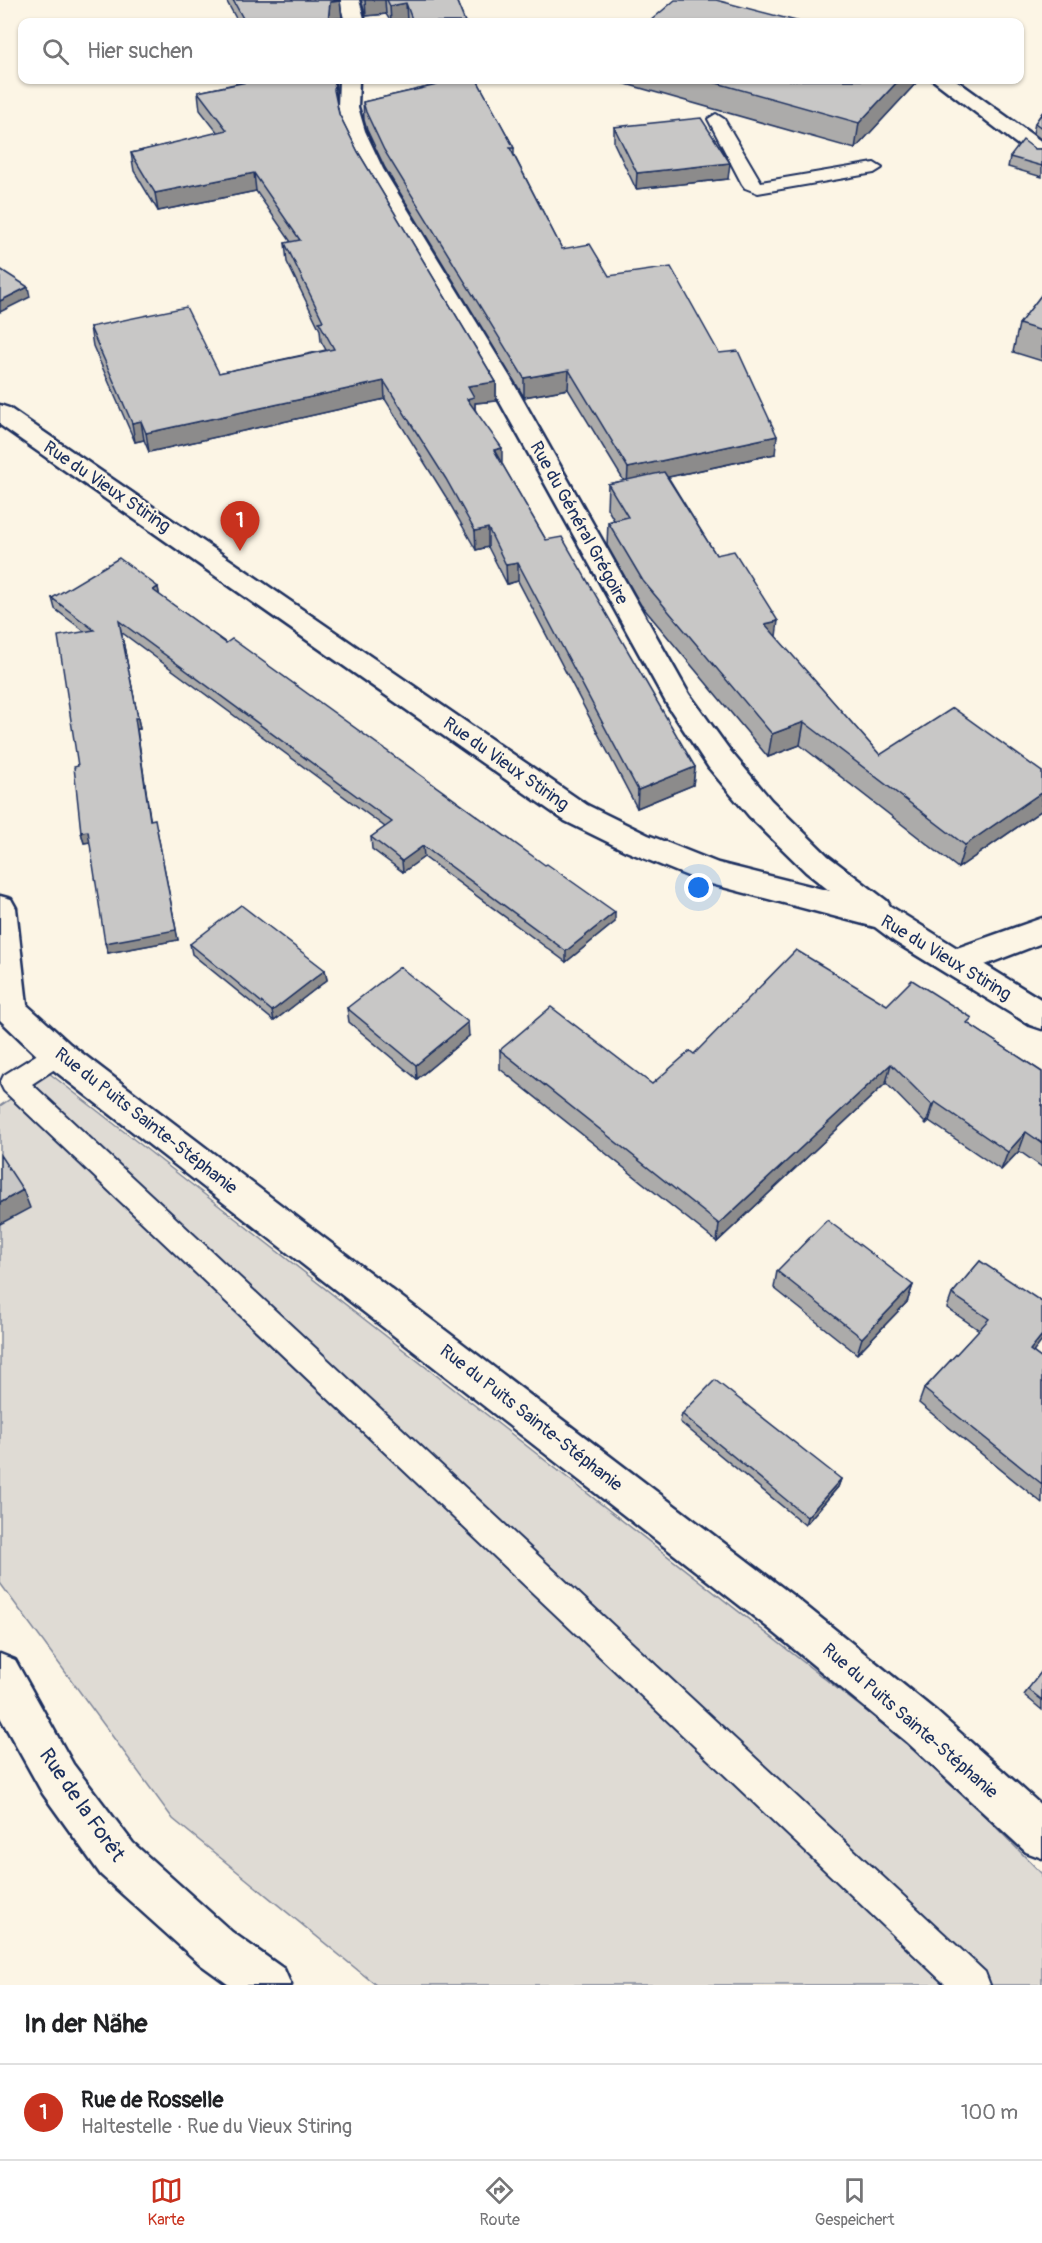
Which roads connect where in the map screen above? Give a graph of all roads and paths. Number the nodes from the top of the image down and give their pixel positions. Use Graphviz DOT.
graph roads {
  1 [pos="349,0"];
  2 [pos="354,18"];
  3 [pos="349,84"];
  4 [pos="949,84"];
  5 [pos="716,119"];
  6 [pos="1042,152"];
  7 [pos="874,168"];
  8 [pos="5,423"];
  9 [pos="0,908"];
  10 [pos="885,917"];
  11 [pos="1042,930"];
  12 [pos="954,963"];
  13 [pos="1042,1016"];
  14 [pos="58,1054"];
  15 [pos="0,1675"];
  16 [pos="1042,1836"];
  17 [pos="268,1985"];
  18 [pos="972,1985"];
  1 -- 2 [label="street"];
  3 -- 10 [label="street, Rue du Général Grégoire"];
  4 -- 6 [label="street"];
  5 -- 7 [label="lane"];
  8 -- 10 [label="street, Rue du Vieux Stiring"];
  9 -- 14 [label="street, Rue du Puits Sainte-Stéphanie"];
  10 -- 12 [label="street, Rue du Vieux Stiring"];
  11 -- 12 [label="street"];
  12 -- 13 [label="street, Rue du Vieux Stiring"];
  14 -- 16 [label="street, Rue du Puits Sainte-Stéphanie"];
  14 -- 18 [label="lane"];
  15 -- 17 [label="street, Rue de la Forêt"];
}
